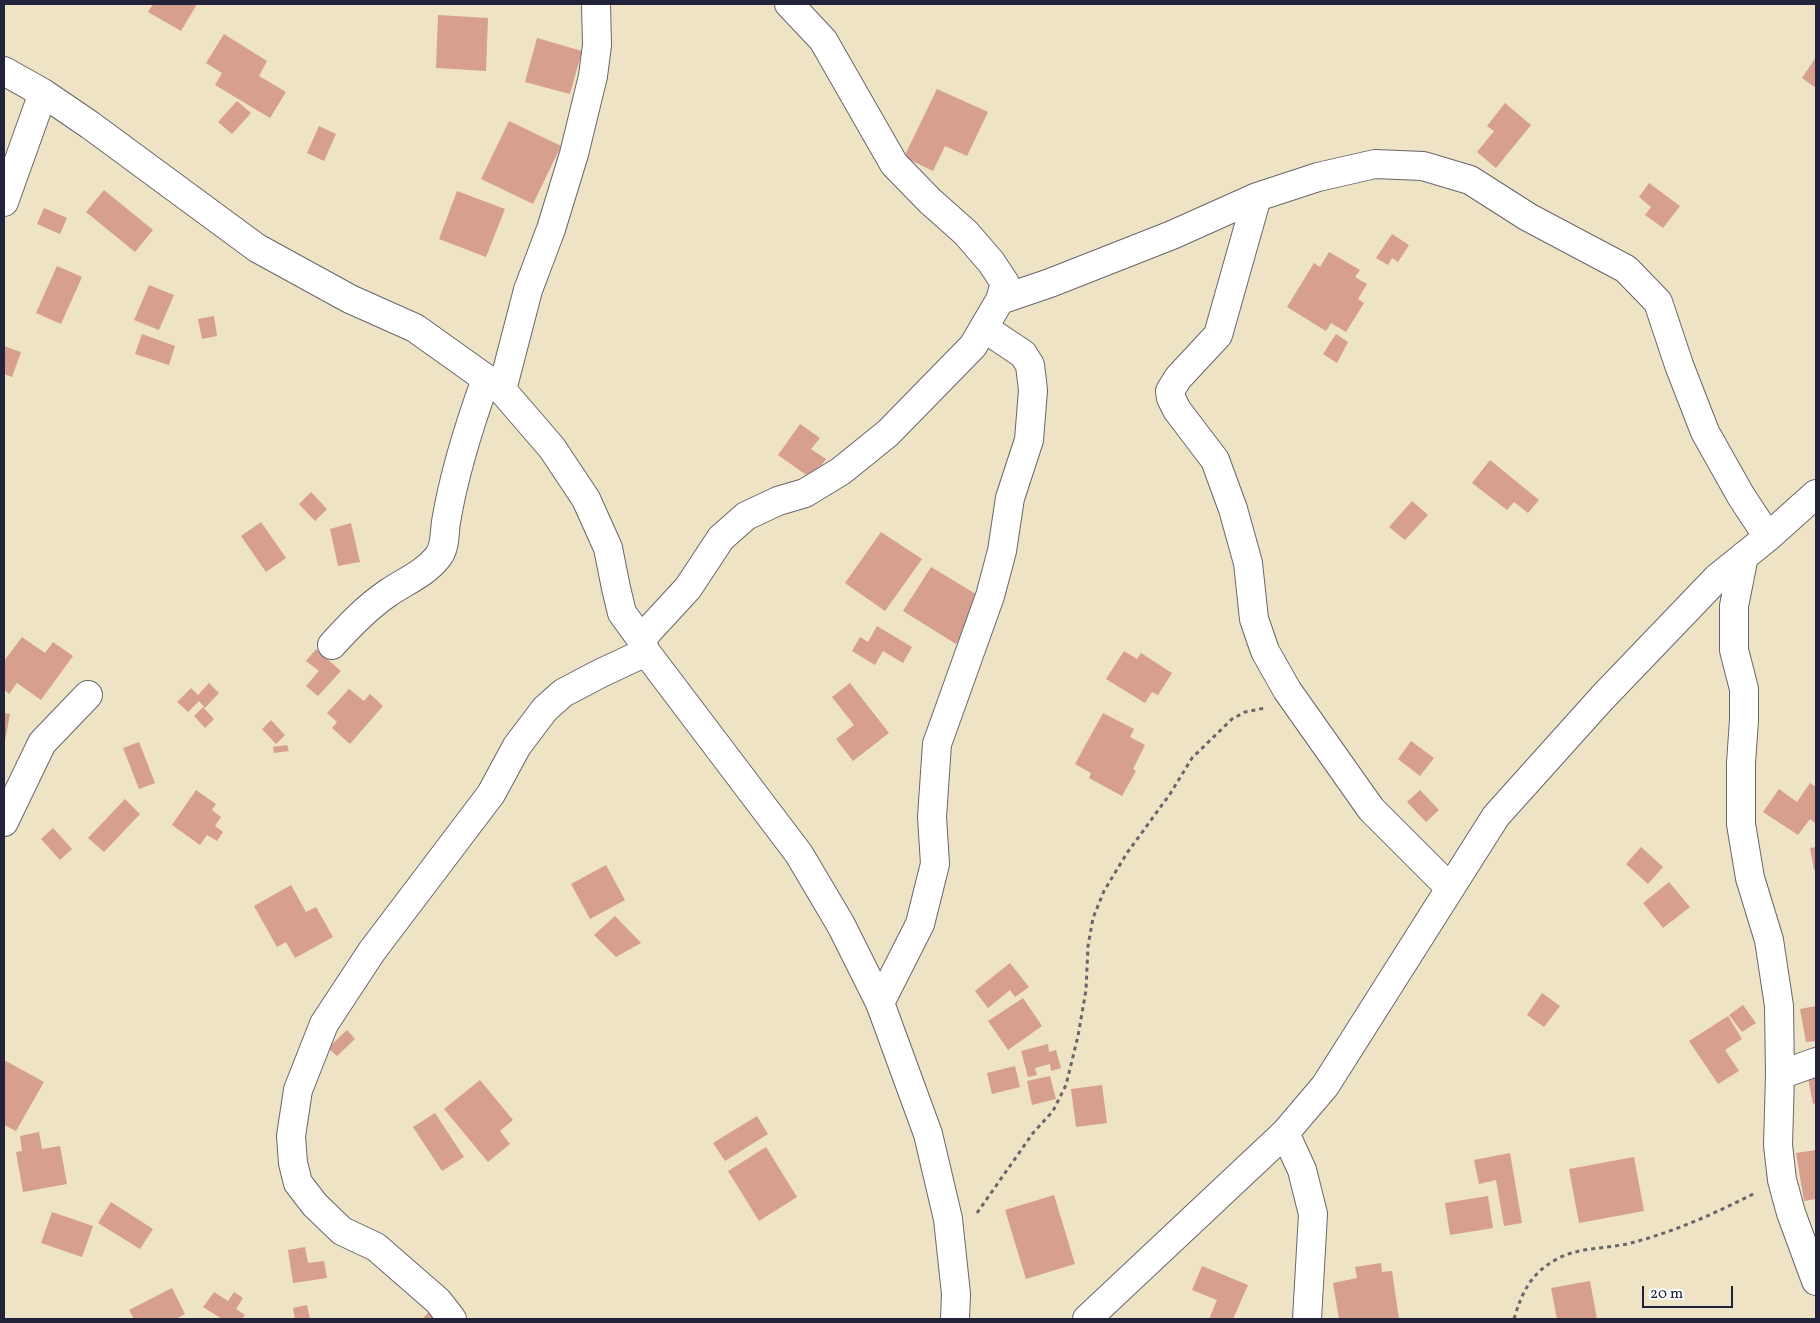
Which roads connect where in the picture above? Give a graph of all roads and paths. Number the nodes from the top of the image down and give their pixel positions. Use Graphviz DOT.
graph roads {
  1 [pos="596,4"];
  2 [pos="790,4"];
  3 [pos="4,71"];
  4 [pos="43,93"];
  5 [pos="1257,197"];
  6 [pos="4,202"];
  7 [pos="1000,300"];
  8 [pos="984,328"];
  9 [pos="494,385"];
  10 [pos="1816,494"];
  11 [pos="1768,537"];
  12 [pos="1744,556"];
  13 [pos="332,645"];
  14 [pos="643,646"];
  15 [pos="88,695"];
  16 [pos="1295,701"];
  17 [pos="4,822"];
  18 [pos="1450,888"];
  19 [pos="880,1003"];
  20 [pos="1816,1062"];
  21 [pos="1780,1075"];
  22 [pos="1285,1133"];
  23 [pos="1782,1180"];
  24 [pos="951,1248"];
  25 [pos="1816,1281"];
  26 [pos="452,1319"];
  27 [pos="955,1319"];
  28 [pos="1087,1319"];
  29 [pos="1307,1319"];
  30 [pos="1514,1319"];
  1 -- 9 [label="street"];
  2 -- 7 [label="street"];
  3 -- 4 [label="street"];
  4 -- 6 [label="street"];
  4 -- 9 [label="street"];
  5 -- 7 [label="street"];
  5 -- 11 [label="street"];
  5 -- 16 [label="street"];
  7 -- 8 [label="street"];
  8 -- 14 [label="street"];
  8 -- 19 [label="street"];
  9 -- 13 [label="street"];
  9 -- 14 [label="street"];
  10 -- 11 [label="street"];
  11 -- 12 [label="street"];
  12 -- 18 [label="street"];
  12 -- 21 [label="street"];
  14 -- 19 [label="street"];
  14 -- 26 [label="street"];
  15 -- 17 [label="street"];
  16 -- 18 [label="street"];
  16 -- 24 [label="path"];
  18 -- 22 [label="street"];
  19 -- 24 [label="street"];
  20 -- 21 [label="street"];
  21 -- 23 [label="street"];
  22 -- 28 [label="street"];
  22 -- 29 [label="street"];
  23 -- 25 [label="street"];
  23 -- 30 [label="path"];
  24 -- 27 [label="street"];
}
